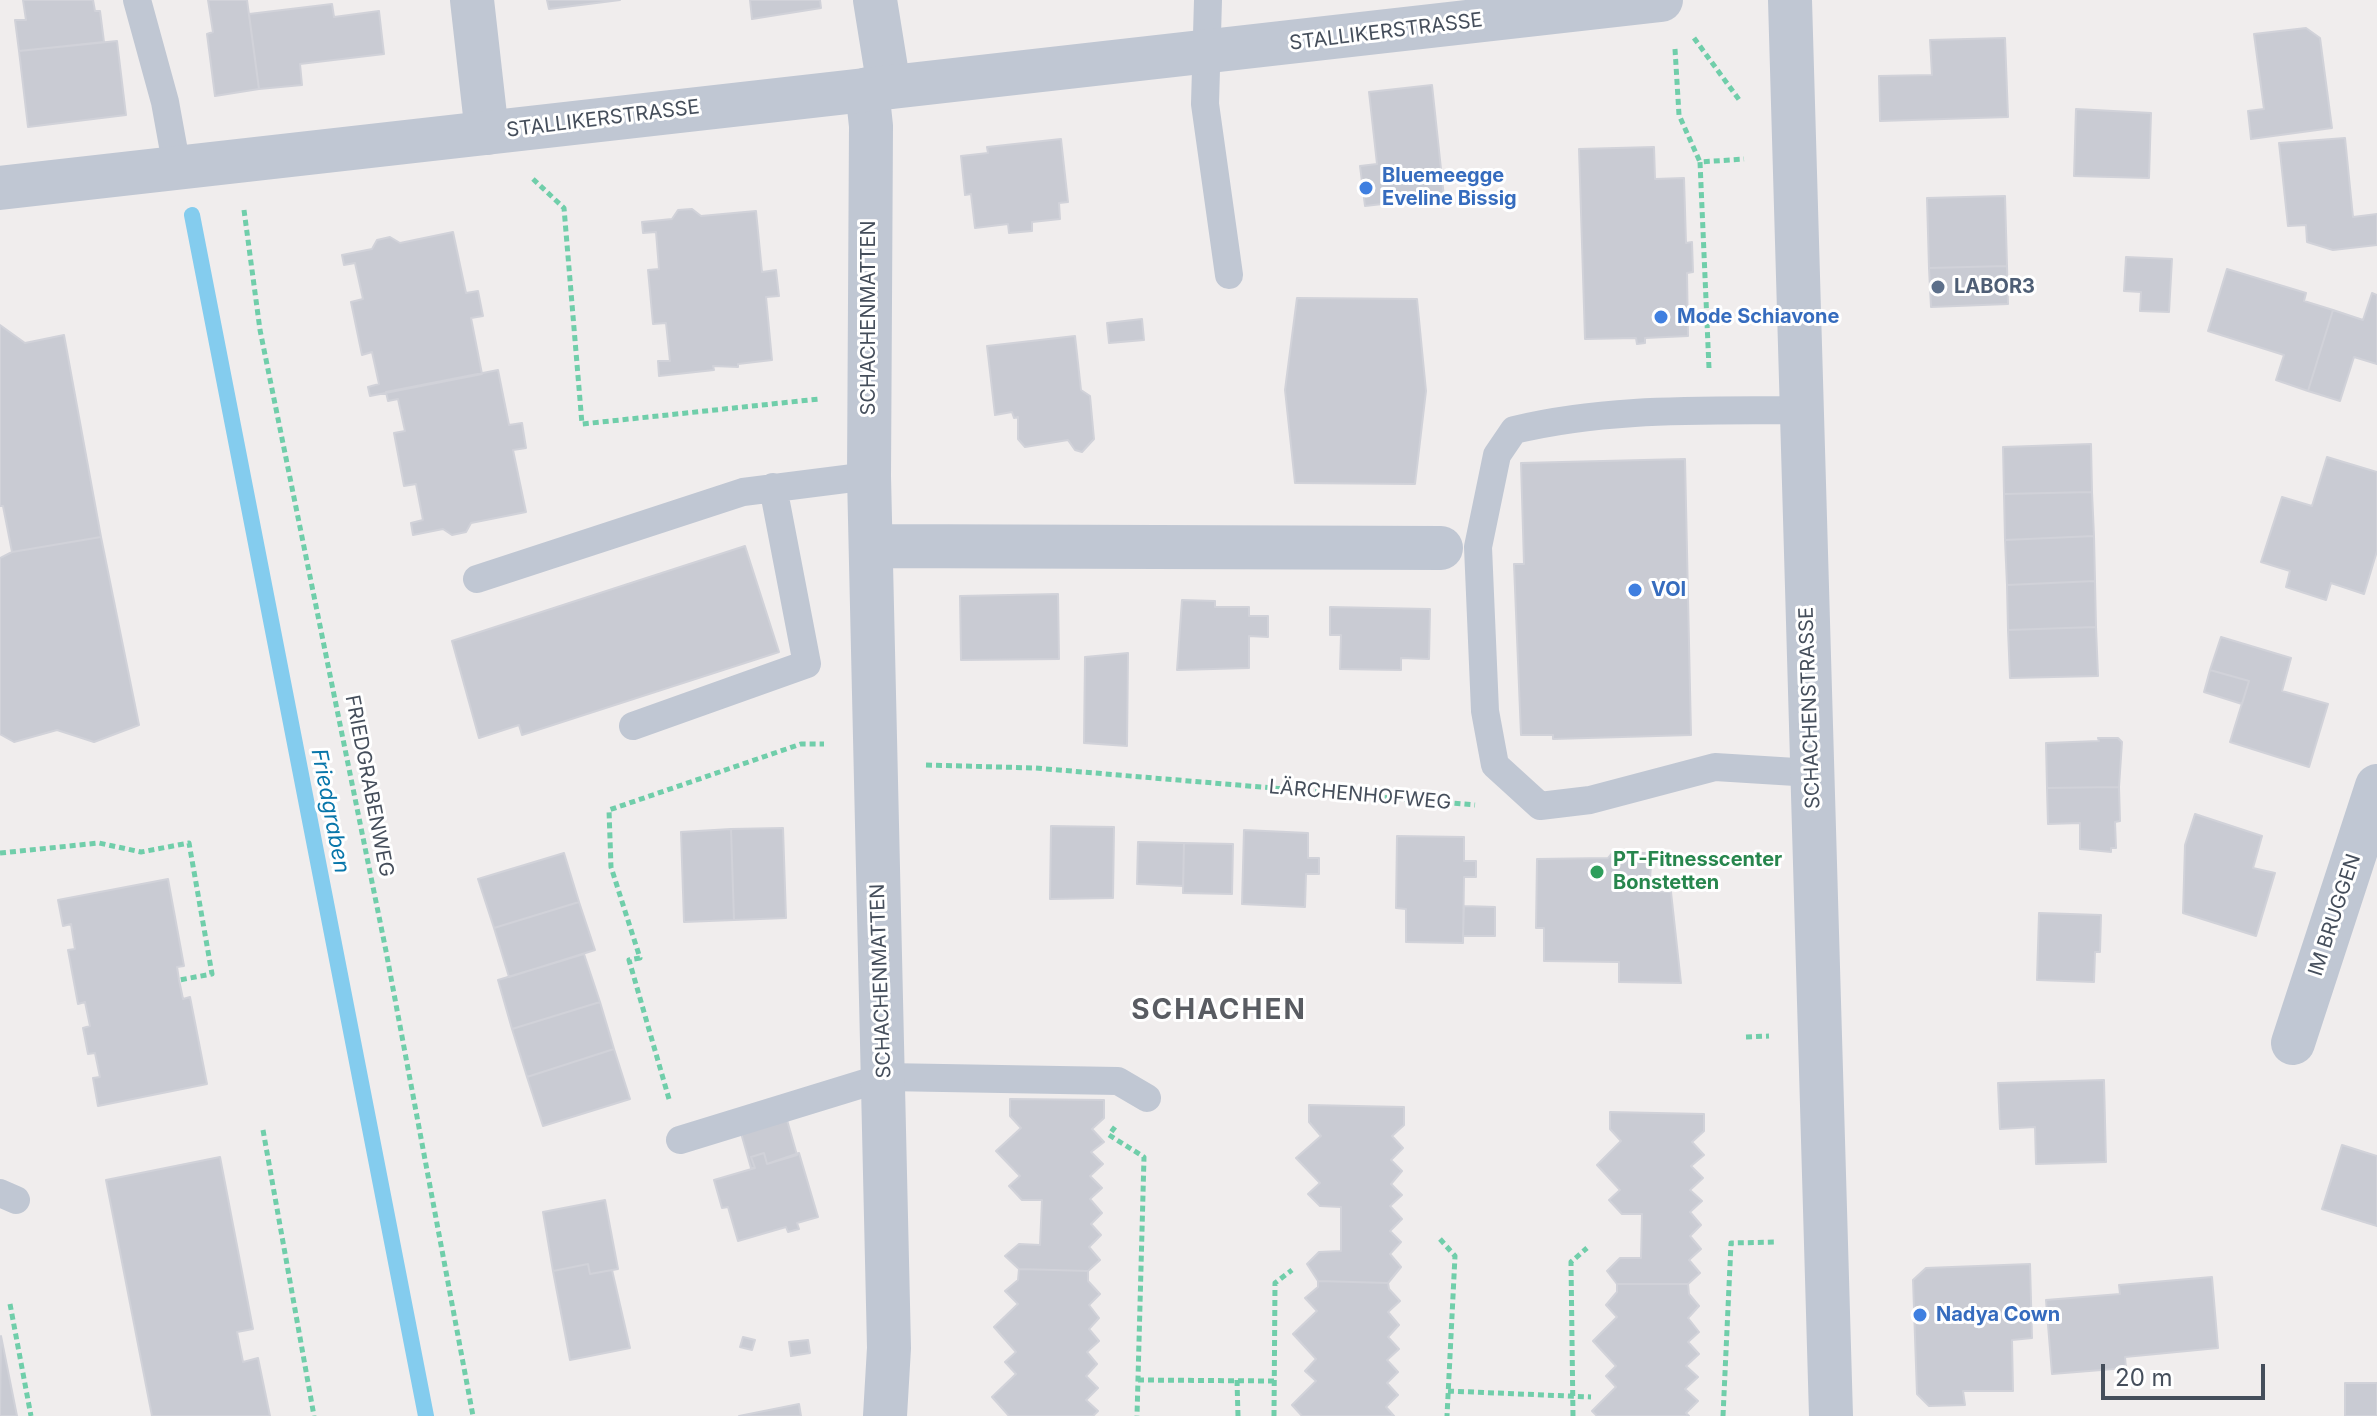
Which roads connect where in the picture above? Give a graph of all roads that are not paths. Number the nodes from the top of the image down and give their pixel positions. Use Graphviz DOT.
graph roads {
  1 [pos="137,0"];
  2 [pos="472,0"];
  3 [pos="875,0"];
  4 [pos="1208,0"];
  5 [pos="1661,0"];
  6 [pos="1790,0"];
  7 [pos="1206,52"];
  8 [pos="878,88"];
  9 [pos="504,131"];
  10 [pos="177,168"];
  11 [pos="0,188"];
  12 [pos="1229,275"];
  13 [pos="1801,410"];
  14 [pos="869,476"];
  15 [pos="773,487"];
  16 [pos="872,546"];
  17 [pos="1441,548"];
  18 [pos="477,579"];
  19 [pos="633,726"];
  20 [pos="1812,773"];
  21 [pos="2377,786"];
  22 [pos="2293,1043"];
  23 [pos="885,1077"];
  24 [pos="1147,1098"];
  25 [pos="680,1140"];
  26 [pos="885,1416"];
  27 [pos="1831,1416"];
  1 -- 10 [label="lane"];
  2 -- 9 [label="street"];
  3 -- 8 [label="street, SCHACHENMATTEN"];
  4 -- 7 [label="lane"];
  5 -- 7 [label="street, STALLIKERSTRASSE"];
  6 -- 13 [label="street, SCHACHENSTRASSE"];
  7 -- 8 [label="street, STALLIKERSTRASSE"];
  7 -- 12 [label="lane"];
  8 -- 9 [label="street, STALLIKERSTRASSE"];
  8 -- 14 [label="street, SCHACHENMATTEN"];
  9 -- 10 [label="street, STALLIKERSTRASSE"];
  10 -- 11 [label="street, STALLIKERSTRASSE"];
  13 -- 20 [label="street, SCHACHENSTRASSE"];
  13 -- 20 [label="lane"];
  14 -- 15 [label="lane"];
  14 -- 16 [label="street, SCHACHENMATTEN"];
  15 -- 18 [label="lane"];
  15 -- 19 [label="lane"];
  16 -- 17 [label="street"];
  16 -- 23 [label="street, SCHACHENMATTEN"];
  20 -- 27 [label="street, SCHACHENSTRASSE"];
  21 -- 22 [label="street, IM BRUGGEN"];
  23 -- 24 [label="lane"];
  23 -- 25 [label="lane"];
  23 -- 26 [label="street, SCHACHENMATTEN"];
}
